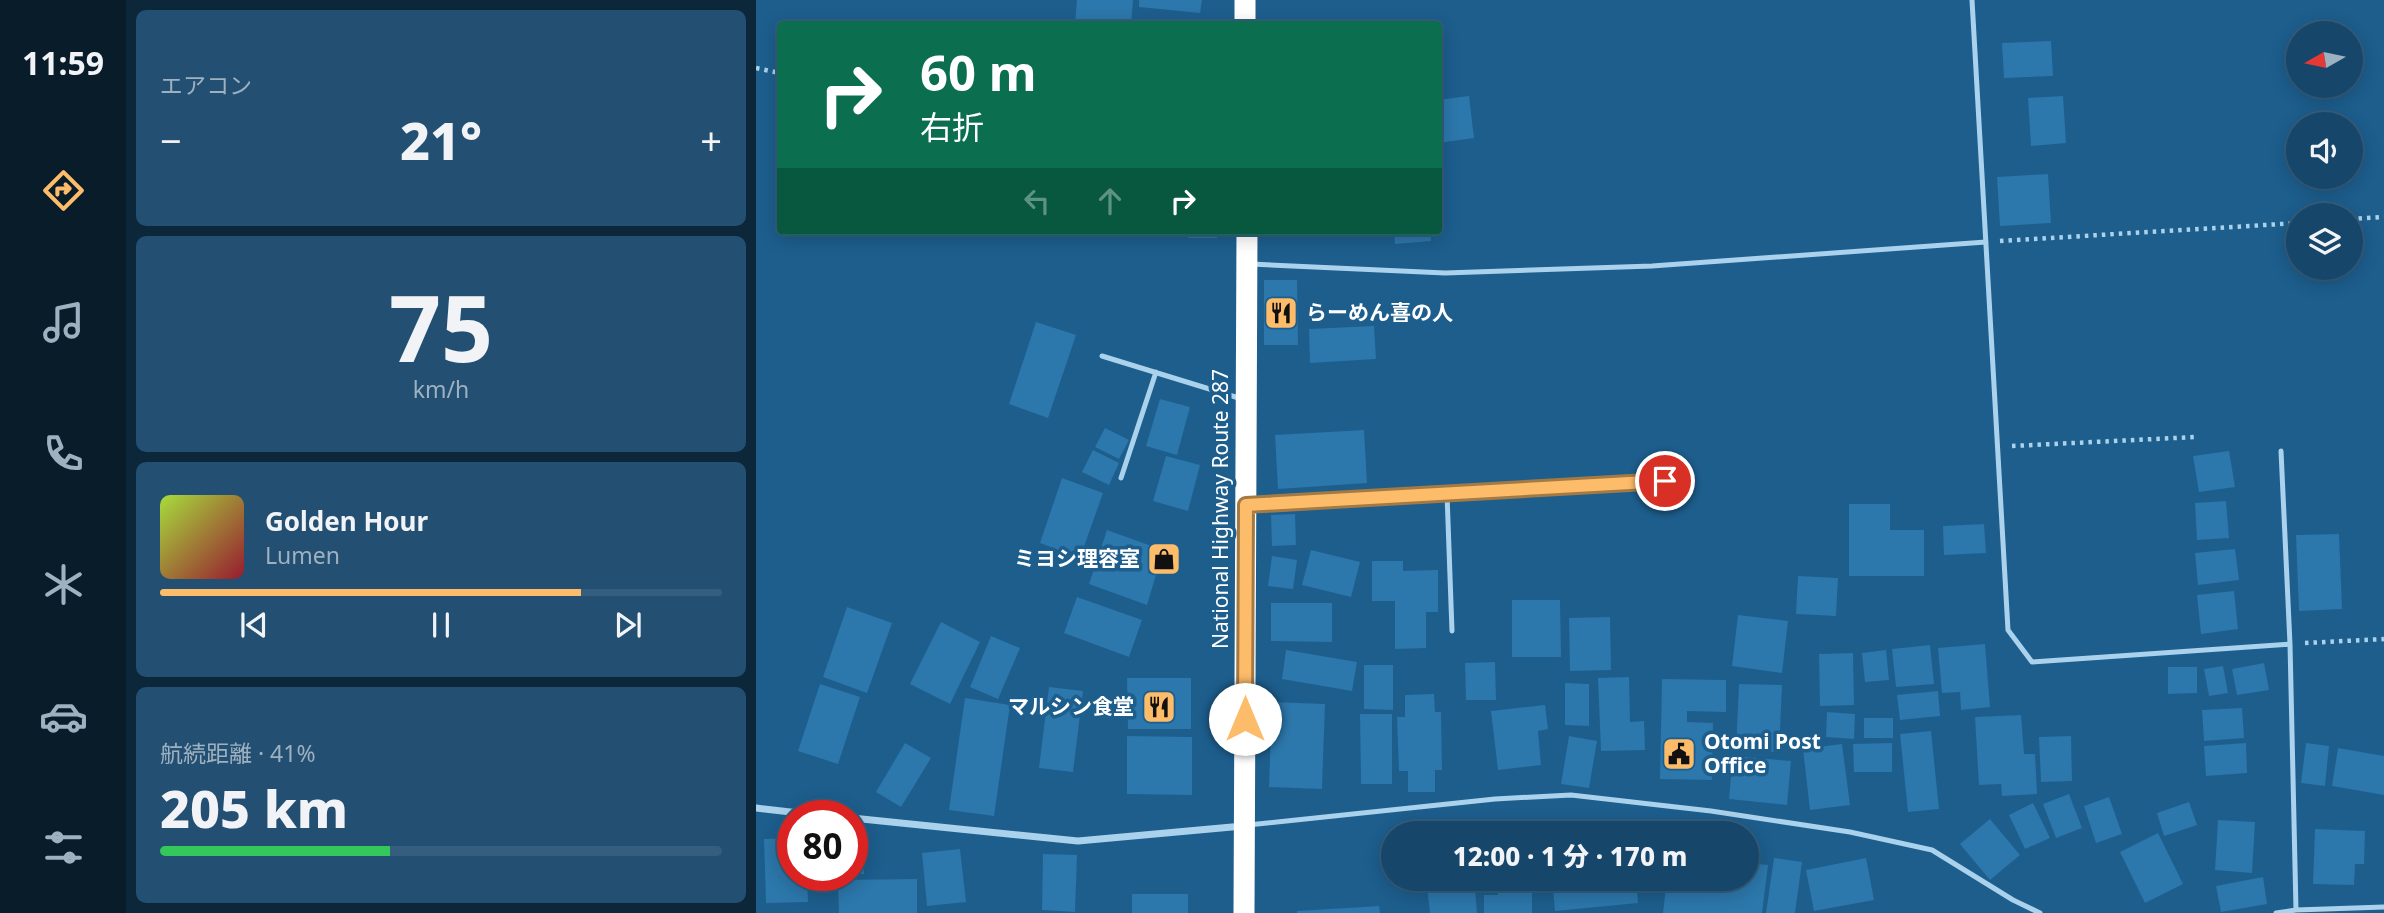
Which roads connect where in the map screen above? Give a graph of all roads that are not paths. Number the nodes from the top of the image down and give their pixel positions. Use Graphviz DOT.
graph roads {
  1 [pos="1245,0"];
  2 [pos="1972,0"];
  3 [pos="1245,21"];
  4 [pos="1247,235"];
  5 [pos="1986,242"];
  6 [pos="1247,264"];
  7 [pos="1102,356"];
  8 [pos="1156,372"];
  9 [pos="1245,400"];
  10 [pos="2281,451"];
  11 [pos="1121,478"];
  12 [pos="1665,481"];
  13 [pos="1447,494"];
  14 [pos="1246,505"];
  15 [pos="1452,631"];
  16 [pos="2290,644"];
  17 [pos="756,808"];
  18 [pos="777,810"];
  19 [pos="868,820"];
  20 [pos="1244,826"];
  21 [pos="2384,907"];
  22 [pos="2296,910"];
  23 [pos="1244,913"];
  24 [pos="2040,913"];
  25 [pos="2276,913"];
  1 -- 3 [label="highway"];
  2 -- 5 [label="lane"];
  4 -- 6 [label="highway, National Highway Route 287"];
  5 -- 6 [label="lane"];
  5 -- 16 [label="lane"];
  6 -- 9 [label="highway, National Highway Route 287"];
  7 -- 8 [label="lane"];
  8 -- 9 [label="lane"];
  8 -- 11 [label="lane"];
  9 -- 14 [label="highway, National Highway Route 287"];
  10 -- 16 [label="lane"];
  12 -- 13 [label="lane"];
  13 -- 14 [label="lane"];
  13 -- 15 [label="lane"];
  14 -- 20 [label="highway, National Highway Route 287"];
  16 -- 22 [label="lane"];
  17 -- 18 [label="street"];
  19 -- 20 [label="street"];
  20 -- 23 [label="highway, National Highway Route 287"];
  20 -- 24 [label="lane"];
  21 -- 22 [label="lane"];
  22 -- 25 [label="lane"];
}
